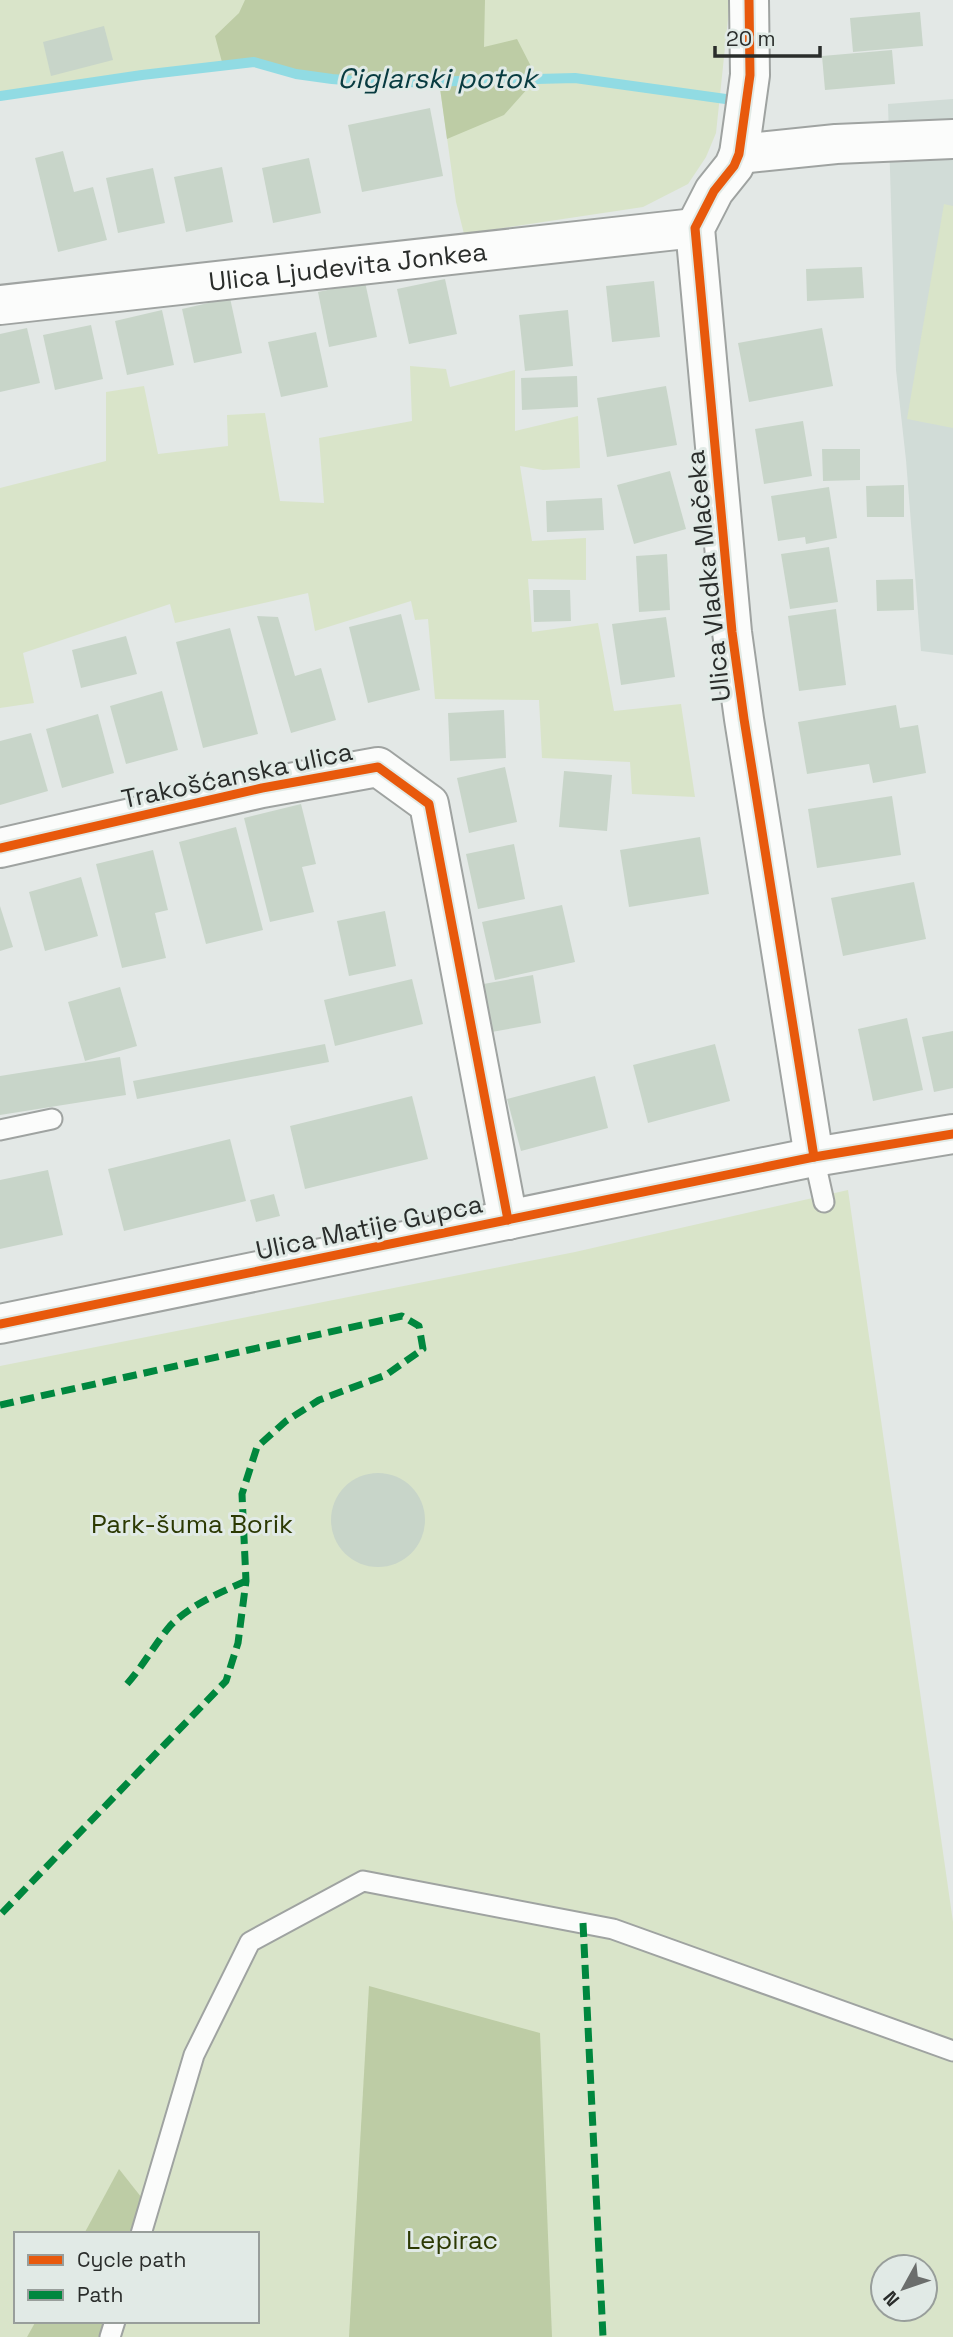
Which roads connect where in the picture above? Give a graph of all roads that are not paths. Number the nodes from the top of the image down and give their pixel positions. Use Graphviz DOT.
graph roads {
  1 [pos="749,0"];
  2 [pos="953,139"];
  3 [pos="739,154"];
  4 [pos="695,228"];
  5 [pos="0,305"];
  6 [pos="0,848"];
  7 [pos="52,1119"];
  8 [pos="0,1130"];
  9 [pos="953,1133"];
  10 [pos="814,1157"];
  11 [pos="824,1202"];
  12 [pos="508,1220"];
  13 [pos="0,1324"];
  14 [pos="953,2051"];
  15 [pos="142,2232"];
  1 -- 3 [label="street"];
  2 -- 3 [label="street"];
  3 -- 4 [label="street"];
  4 -- 5 [label="street, Ulica Ljudevita Jonkea"];
  4 -- 10 [label="street, Ulica Vladka Mačeka"];
  6 -- 12 [label="street, Trakošćanska ulica"];
  7 -- 8 [label="lane"];
  9 -- 10 [label="street, Ulica Matije Gupca"];
  10 -- 11 [label="lane"];
  10 -- 12 [label="street, Ulica Matije Gupca"];
  12 -- 13 [label="street, Ulica Matije Gupca"];
  14 -- 15 [label="lane"];
}
